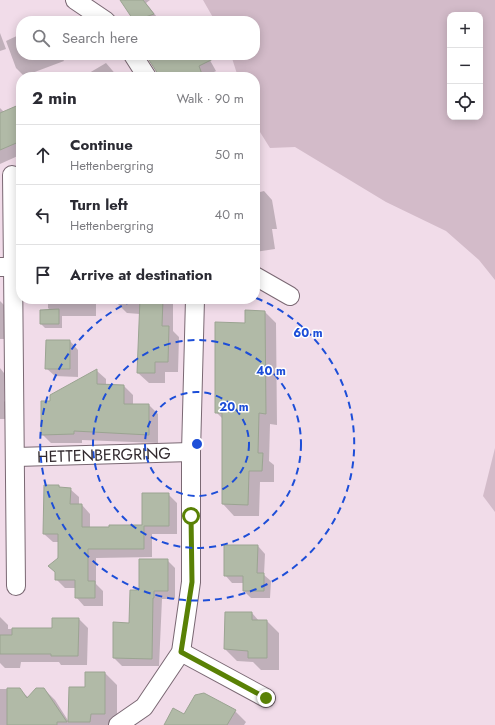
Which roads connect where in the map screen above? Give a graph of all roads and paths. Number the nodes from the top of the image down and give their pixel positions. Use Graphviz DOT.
graph roads {
  1 [pos="75,0"];
  2 [pos="99,16"];
  3 [pos="136,60"];
  4 [pos="144,72"];
  5 [pos="12,175"];
  6 [pos="6,267"];
  7 [pos="260,279"];
  8 [pos="290,296"];
  9 [pos="195,304"];
  10 [pos="191,452"];
  11 [pos="16,457"];
  12 [pos="16,586"];
  13 [pos="181,652"];
  14 [pos="266,698"];
  15 [pos="118,725"];
  1 -- 2 [label="street"];
  3 -- 4 [label="street"];
  5 -- 6 [label="street, HETTENBERGRING"];
  6 -- 11 [label="street, HETTENBERGRING"];
  7 -- 8 [label="street"];
  9 -- 10 [label="street, HETTENBERGRING"];
  10 -- 11 [label="street, HETTENBERGRING"];
  10 -- 13 [label="street, HETTENBERGRING"];
  11 -- 12 [label="street, HETTENBERGRING"];
  13 -- 14 [label="street"];
  13 -- 15 [label="street, HETTENBERGRING"];
}
